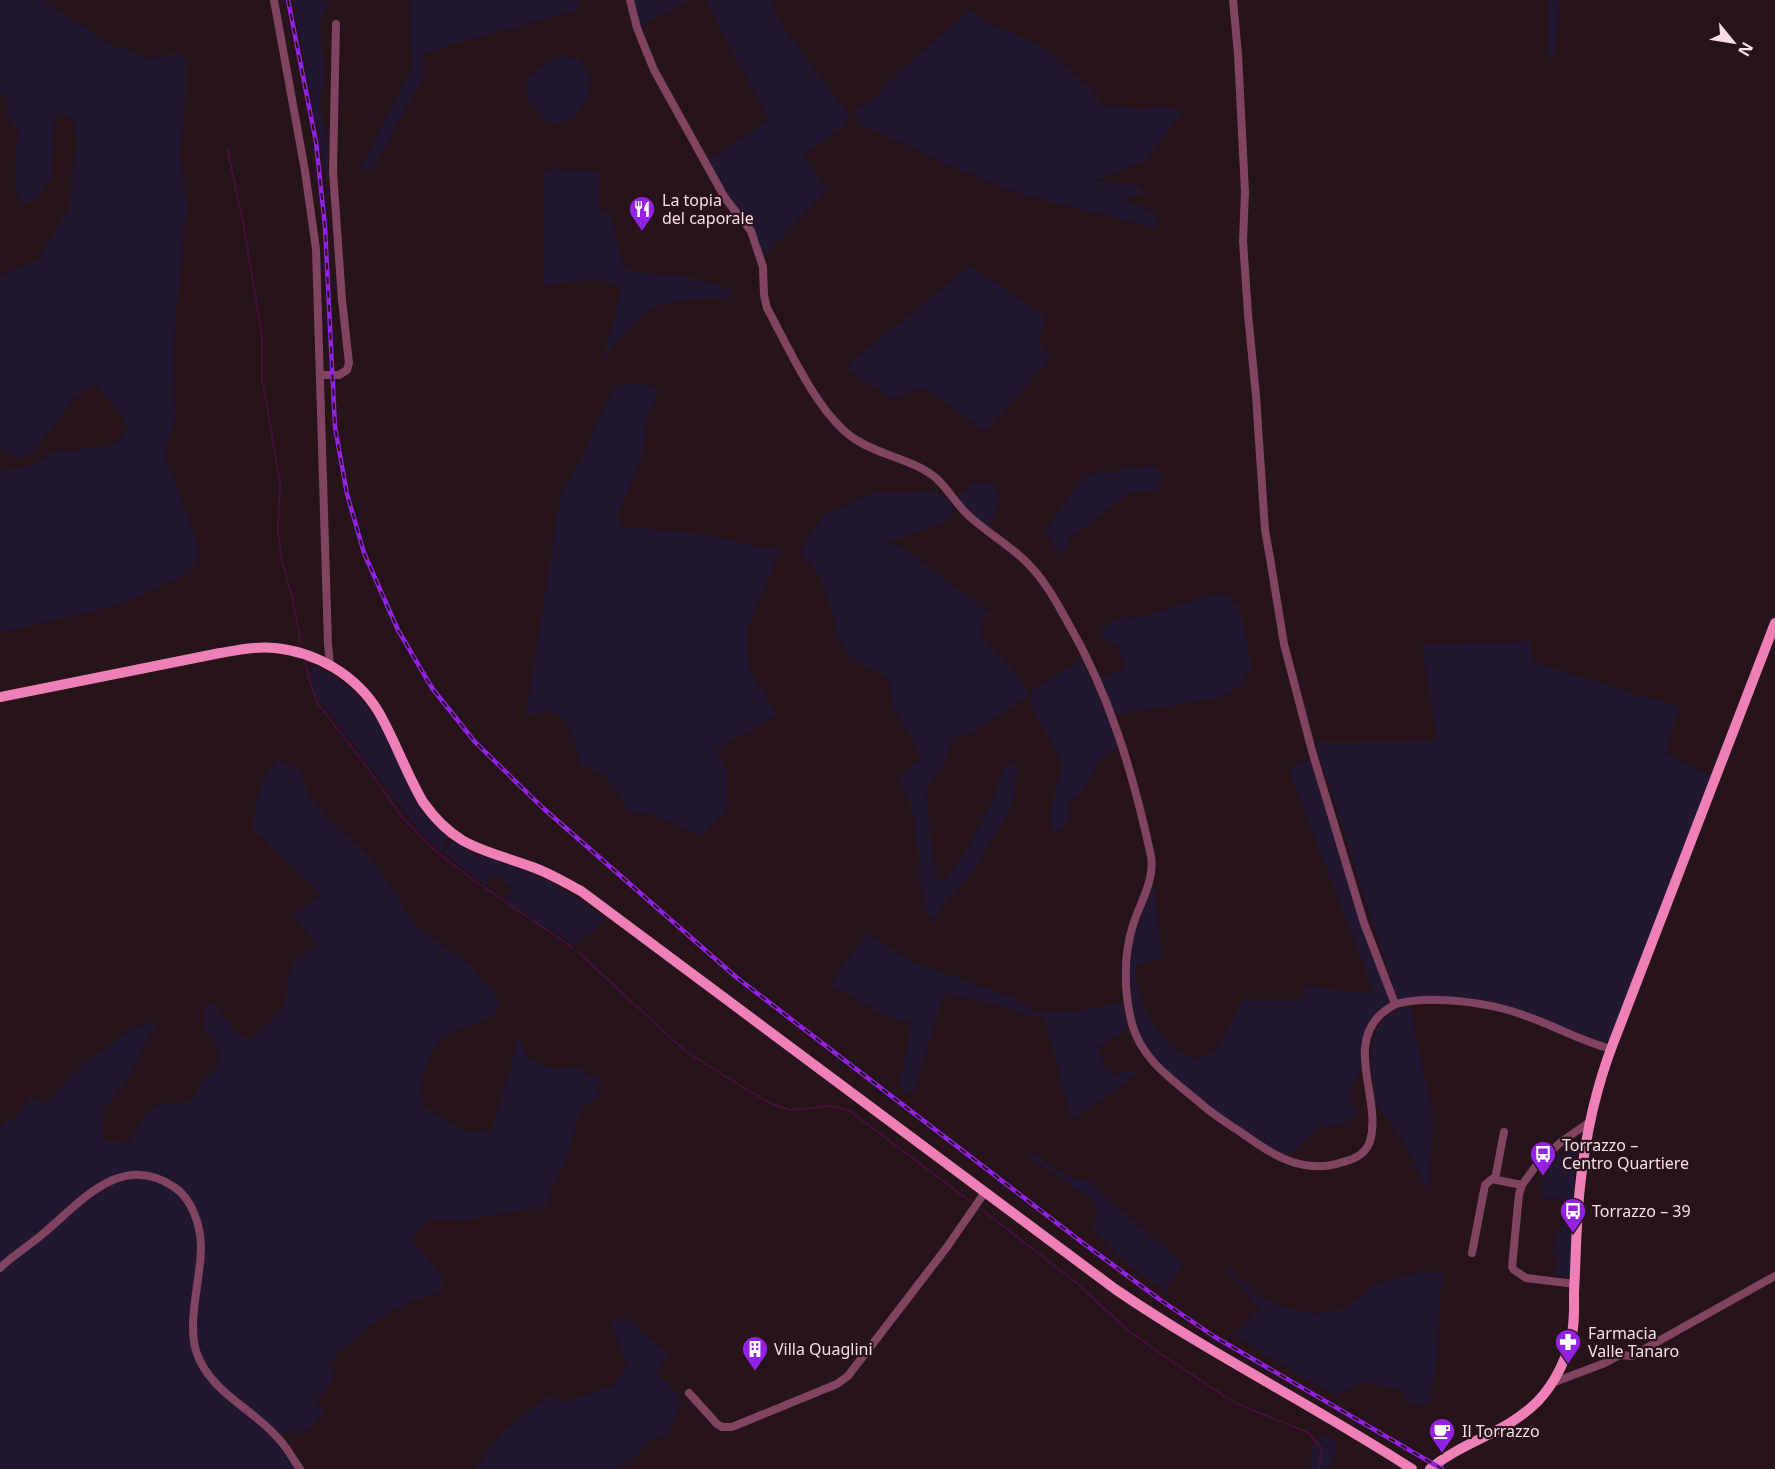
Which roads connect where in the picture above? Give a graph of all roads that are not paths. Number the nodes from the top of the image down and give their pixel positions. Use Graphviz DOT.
graph roads {
  1 [pos="274,0"];
  2 [pos="630,0"];
  3 [pos="1233,0"];
  4 [pos="336,24"];
  5 [pos="320,375"];
  6 [pos="1775,623"];
  7 [pos="330,665"];
  8 [pos="0,697"];
  9 [pos="1395,1005"];
  10 [pos="1611,1049"];
  11 [pos="1591,1121"];
  12 [pos="1504,1132"];
  13 [pos="1495,1179"];
  14 [pos="1522,1185"];
  15 [pos="985,1192"];
  16 [pos="1472,1253"];
  17 [pos="0,1268"];
  18 [pos="1775,1276"];
  19 [pos="1575,1284"];
  20 [pos="1552,1383"];
  21 [pos="689,1393"];
  22 [pos="300,1469"];
  23 [pos="1412,1469"];
  24 [pos="1430,1469"];
  1 -- 5 [label="street"];
  2 -- 9 [label="street"];
  3 -- 9 [label="street"];
  4 -- 5 [label="street"];
  5 -- 7 [label="street"];
  6 -- 10 [label="street"];
  7 -- 8 [label="street"];
  7 -- 15 [label="street"];
  9 -- 10 [label="street"];
  10 -- 11 [label="street"];
  11 -- 14 [label="street"];
  11 -- 19 [label="street"];
  12 -- 13 [label="street"];
  13 -- 14 [label="street"];
  13 -- 16 [label="street"];
  14 -- 19 [label="street"];
  15 -- 21 [label="street"];
  15 -- 23 [label="street"];
  17 -- 22 [label="street"];
  18 -- 20 [label="street"];
  19 -- 20 [label="street"];
  20 -- 24 [label="street"];
}
